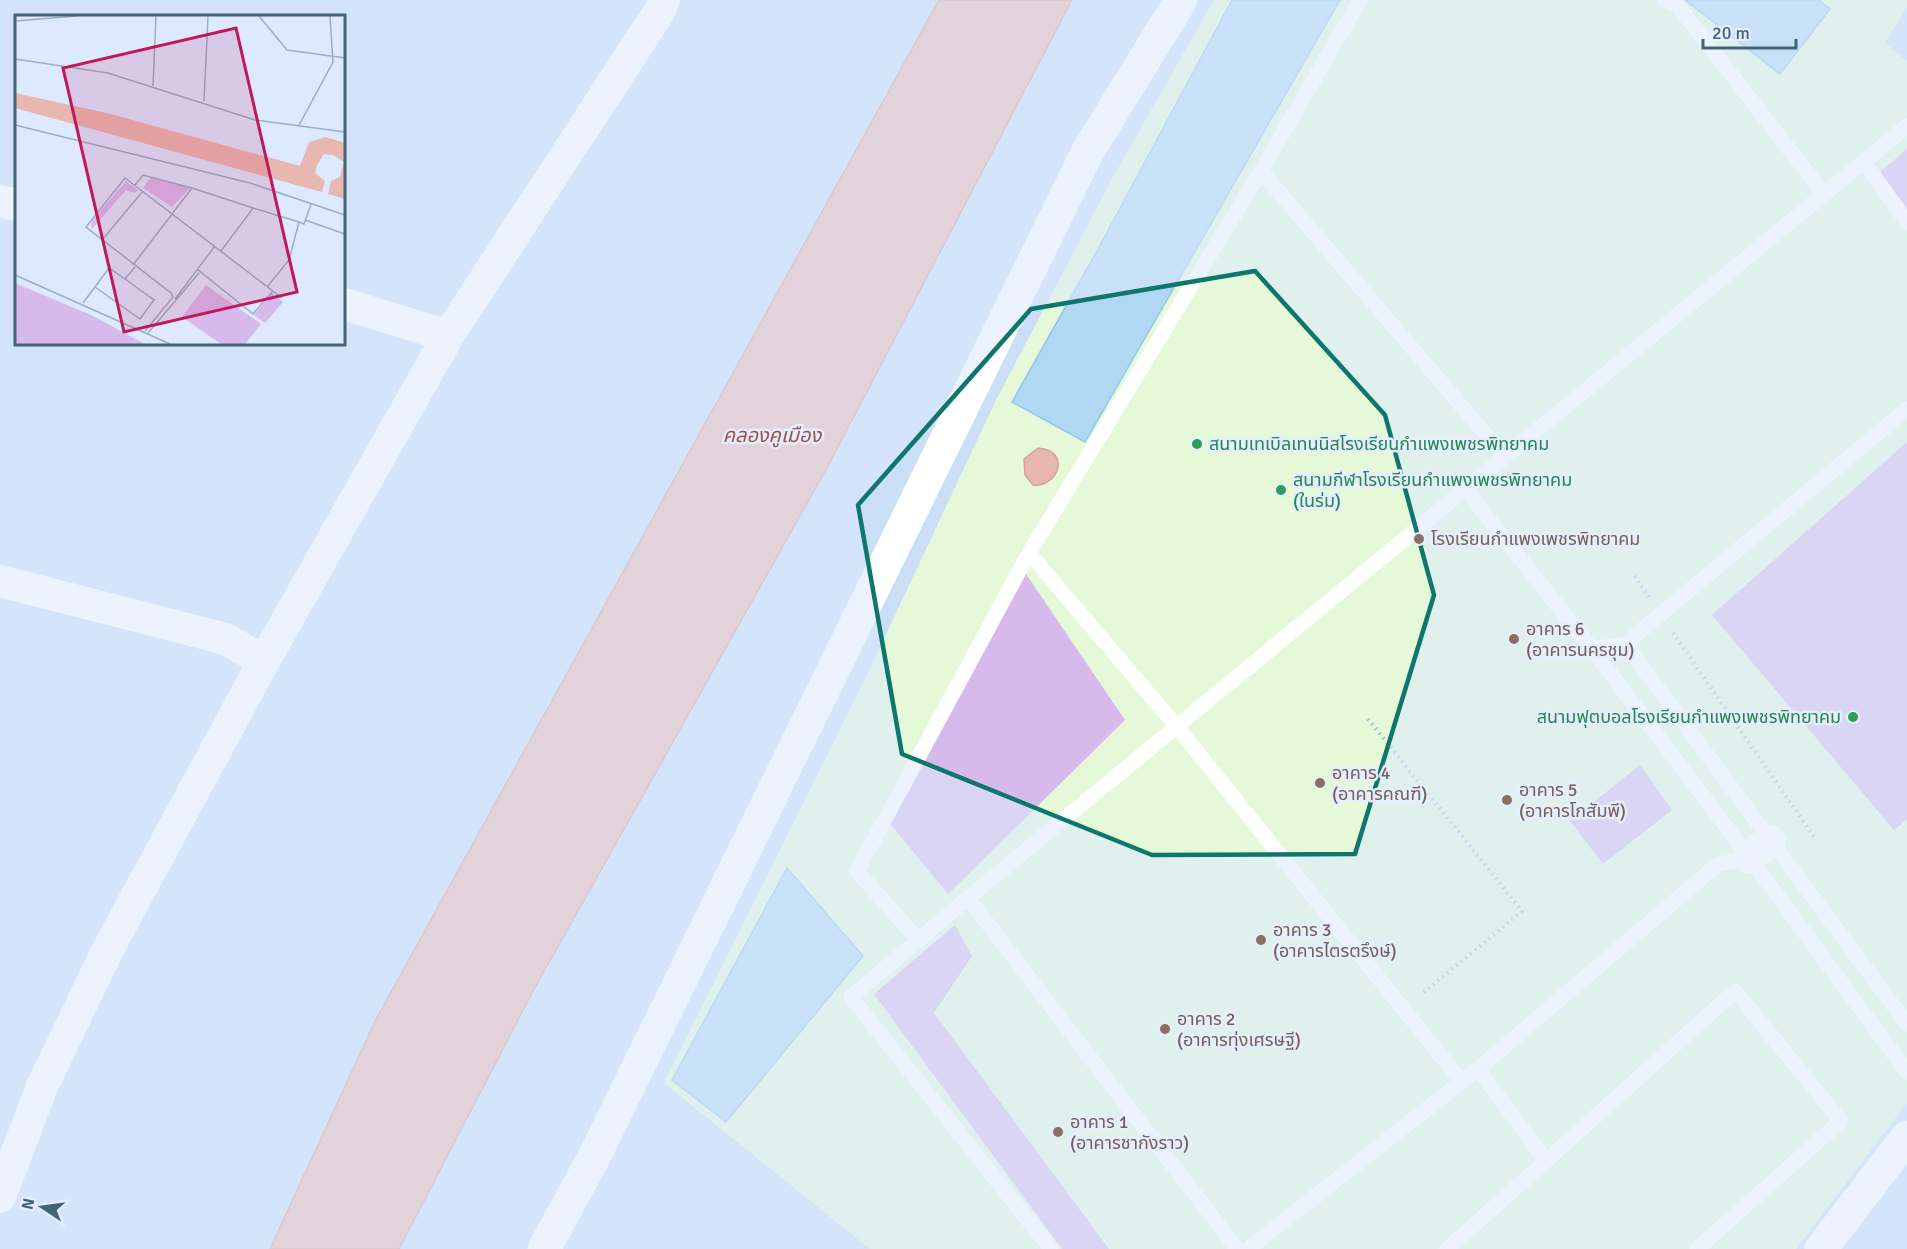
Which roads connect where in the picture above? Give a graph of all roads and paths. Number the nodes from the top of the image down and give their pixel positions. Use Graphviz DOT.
graph roads {
  1 [pos="664,0"];
  2 [pos="1181,0"];
  3 [pos="1359,0"];
  4 [pos="1665,0"];
  5 [pos="1907,126"];
  6 [pos="1864,162"];
  7 [pos="1261,171"];
  8 [pos="1824,195"];
  9 [pos="0,201"];
  10 [pos="15,205"];
  11 [pos="1907,222"];
  12 [pos="345,304"];
  13 [pos="448,336"];
  14 [pos="1907,409"];
  15 [pos="1505,457"];
  16 [pos="1465,489"];
  17 [pos="1029,553"];
  18 [pos="1635,576"];
  19 [pos="0,580"];
  20 [pos="1655,605"];
  21 [pos="1668,625"];
  22 [pos="1624,644"];
  23 [pos="1592,649"];
  24 [pos="264,661"];
  25 [pos="1368,719"];
  26 [pos="1177,727"];
  27 [pos="1814,837"];
  28 [pos="1759,849"];
  29 [pos="968,898"];
  30 [pos="919,941"];
  31 [pos="1414,1001"];
  32 [pos="1907,1024"];
  33 [pos="1478,1069"];
  34 [pos="1907,1072"];
  35 [pos="1462,1082"];
  36 [pos="1907,1137"];
  37 [pos="1546,1161"];
  38 [pos="0,1197"];
  39 [pos="544,1249"];
  40 [pos="1051,1249"];
  41 [pos="1238,1249"];
  42 [pos="1248,1249"];
  43 [pos="1447,1249"];
  44 [pos="1697,1249"];
  45 [pos="1821,1249"];
  1 -- 13 [label="street"];
  2 -- 39 [label="street"];
  3 -- 7 [label="lane"];
  4 -- 8 [label="lane"];
  5 -- 6 [label="lane"];
  6 -- 8 [label="lane"];
  6 -- 11 [label="lane"];
  7 -- 15 [label="lane"];
  7 -- 17 [label="lane"];
  8 -- 15 [label="lane"];
  9 -- 10 [label="street"];
  12 -- 13 [label="street"];
  13 -- 24 [label="street"];
  14 -- 22 [label="lane"];
  15 -- 16 [label="lane"];
  16 -- 23 [label="lane"];
  16 -- 26 [label="lane"];
  17 -- 26 [label="lane"];
  17 -- 30 [label="lane"];
  18 -- 20 [label="path"];
  19 -- 24 [label="street"];
  21 -- 27 [label="path"];
  22 -- 23 [label="lane"];
  22 -- 28 [label="lane"];
  23 -- 28 [label="lane"];
  24 -- 38 [label="street"];
  25 -- 31 [label="path"];
  26 -- 29 [label="lane"];
  26 -- 35 [label="lane"];
  28 -- 32 [label="lane"];
  28 -- 33 [label="lane"];
  28 -- 34 [label="lane"];
  29 -- 30 [label="lane"];
  29 -- 41 [label="lane"];
  30 -- 40 [label="lane"];
  33 -- 35 [label="lane"];
  33 -- 37 [label="lane"];
  35 -- 42 [label="lane"];
  36 -- 45 [label="street"];
  37 -- 43 [label="lane"];
  37 -- 44 [label="lane"];
}
